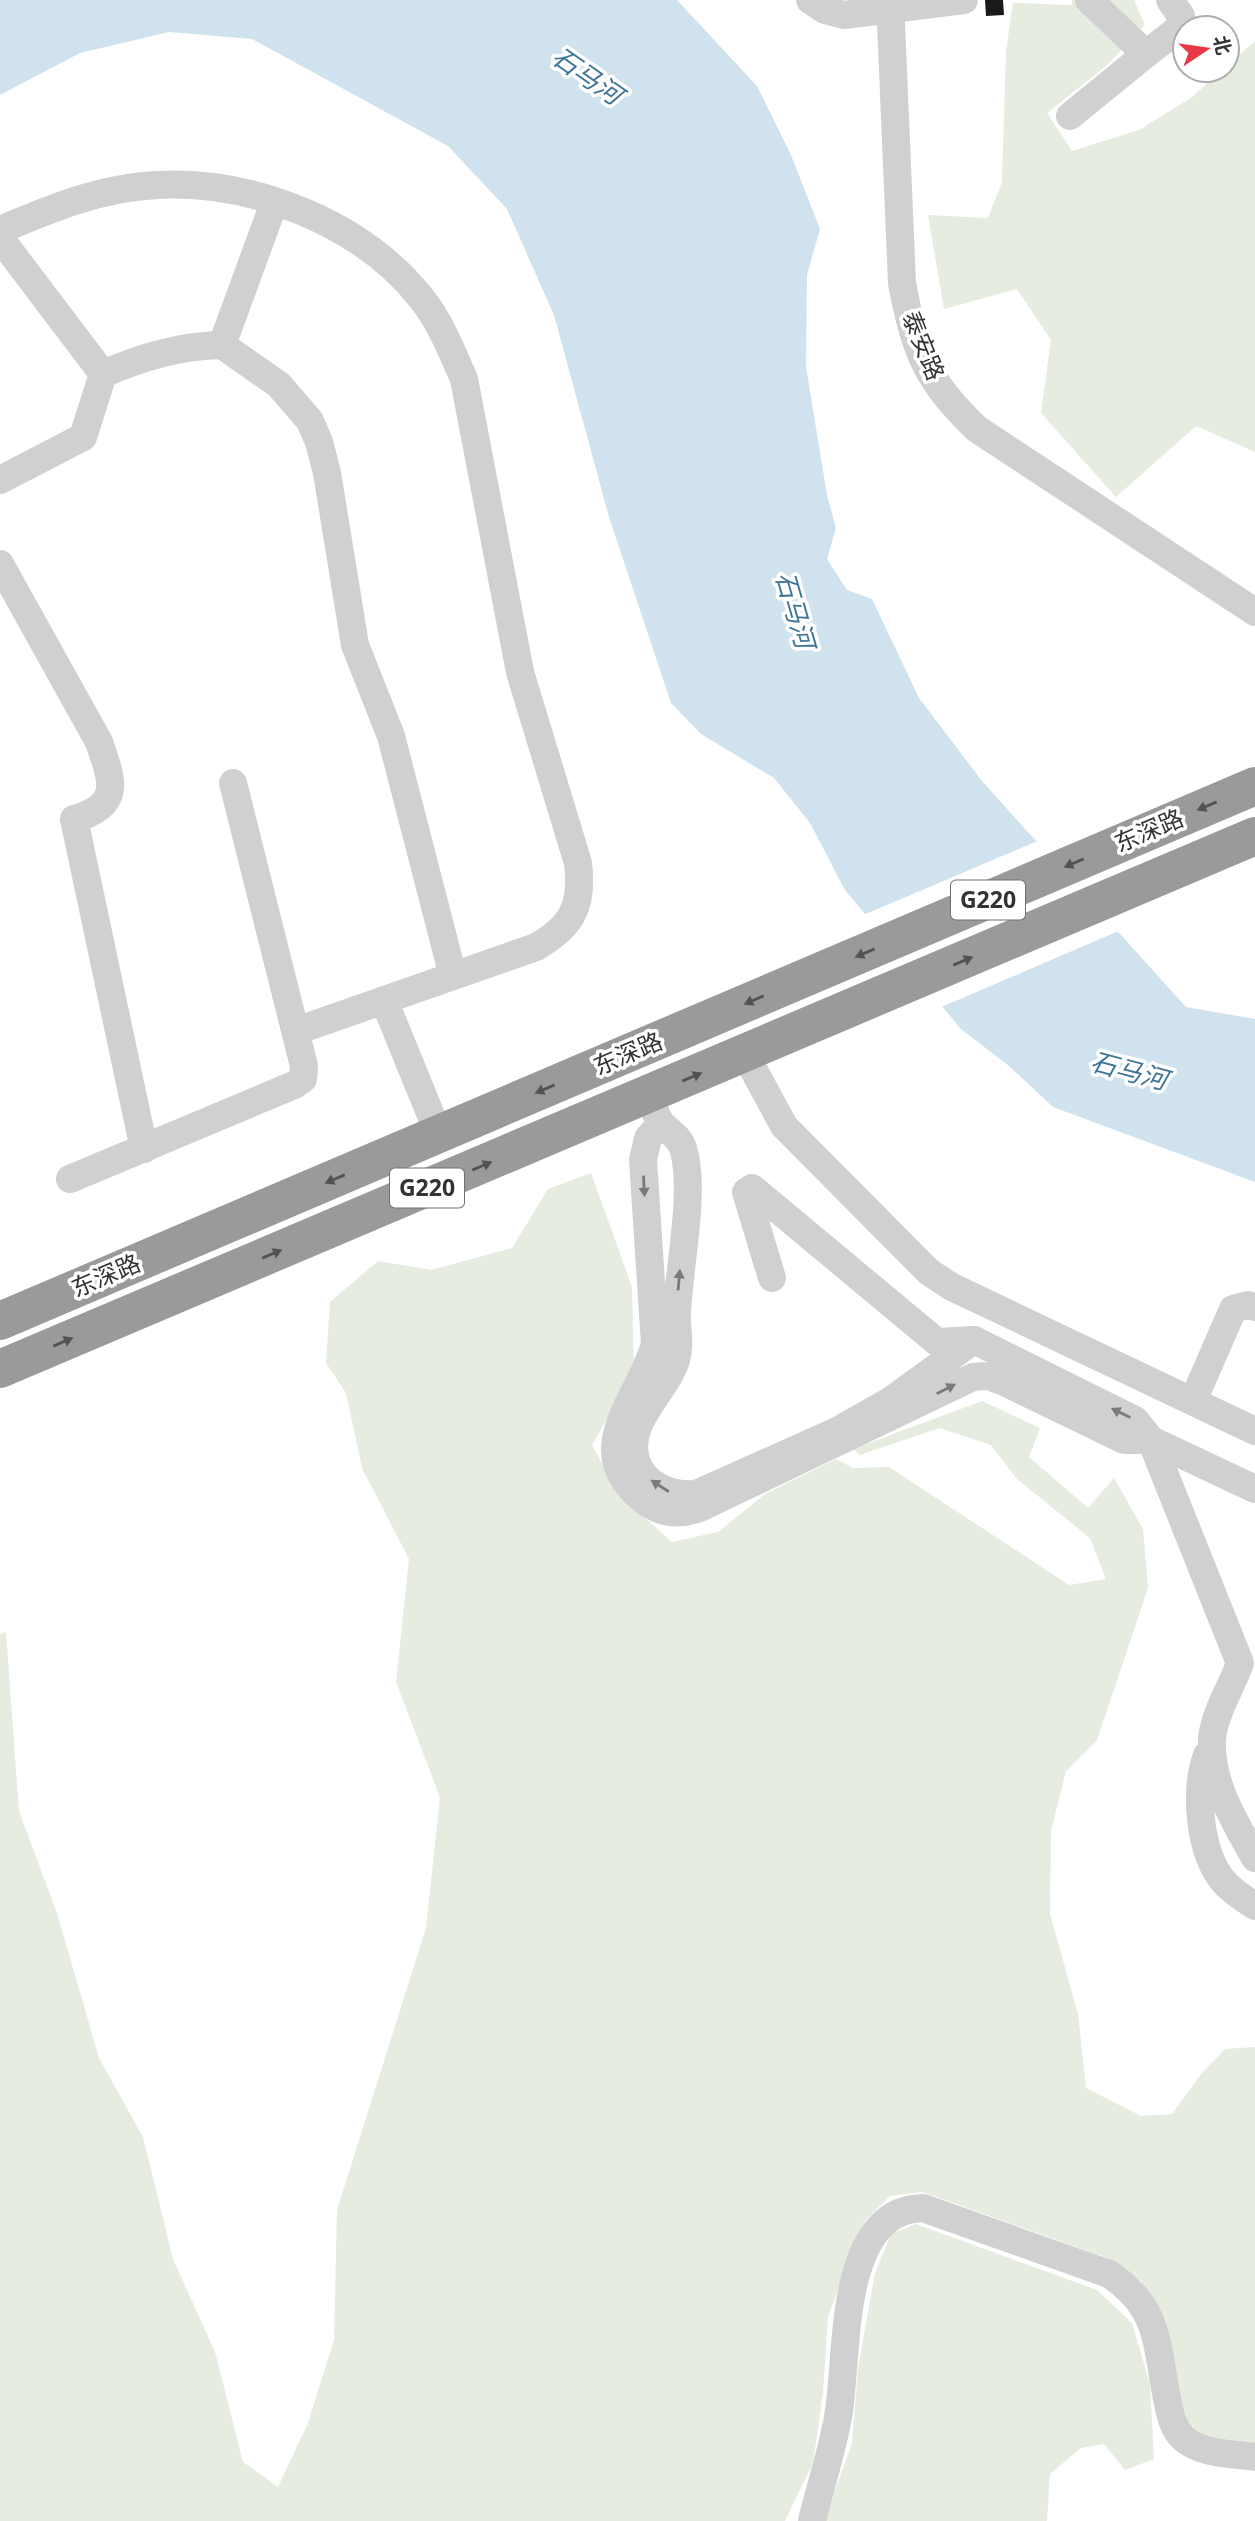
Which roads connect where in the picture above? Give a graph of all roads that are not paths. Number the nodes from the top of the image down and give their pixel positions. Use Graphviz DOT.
graph roads {
  1 [pos="810,0"];
  2 [pos="964,0"];
  3 [pos="1089,0"];
  4 [pos="1170,0"];
  5 [pos="890,5"];
  6 [pos="1146,54"];
  7 [pos="1070,116"];
  8 [pos="274,203"];
  9 [pos="0,230"];
  10 [pos="0,238"];
  11 [pos="222,345"];
  12 [pos="103,374"];
  13 [pos="0,480"];
  14 [pos="0,564"];
  15 [pos="1255,612"];
  16 [pos="233,783"];
  17 [pos="1255,786"];
  18 [pos="1255,836"];
  19 [pos="453,976"];
  20 [pos="384,1000"];
  21 [pos="296,1031"];
  22 [pos="745,1054"];
  23 [pos="655,1109"];
  24 [pos="439,1135"];
  25 [pos="144,1149"];
  26 [pos="70,1180"];
  27 [pos="772,1278"];
  28 [pos="1255,1307"];
  29 [pos="0,1321"];
  30 [pos="974,1340"];
  31 [pos="0,1369"];
  32 [pos="1193,1401"];
  33 [pos="1255,1431"];
  34 [pos="1151,1440"];
  35 [pos="1255,1489"];
  36 [pos="1247,1664"];
  37 [pos="1212,1739"];
  38 [pos="1255,1858"];
  39 [pos="1255,1906"];
  40 [pos="1255,2457"];
  41 [pos="812,2521"];
  1 -- 5 [label="street"];
  2 -- 5 [label="street"];
  3 -- 6 [label="street"];
  4 -- 6 [label="street"];
  5 -- 15 [label="street, 泰安路"];
  6 -- 7 [label="street"];
  8 -- 9 [label="street"];
  8 -- 11 [label="street"];
  8 -- 19 [label="street"];
  10 -- 12 [label="street"];
  11 -- 12 [label="street"];
  11 -- 19 [label="street"];
  12 -- 13 [label="street"];
  14 -- 25 [label="street"];
  16 -- 21 [label="street"];
  17 -- 24 [label="highway, 东深路 / G220, one-way"];
  22 -- 18 [label="highway, 东深路 / G220, one-way"];
  19 -- 20 [label="street"];
  20 -- 21 [label="street"];
  20 -- 24 [label="street"];
  21 -- 25 [label="street"];
  23 -- 22 [label="highway, 东深路 / G220, one-way"];
  22 -- 32 [label="street"];
  30 -- 23 [label="street, one-way"];
  31 -- 23 [label="highway, 东深路 / G220, one-way"];
  23 -- 34 [label="street, one-way"];
  24 -- 29 [label="highway, 东深路 / G220, one-way"];
  25 -- 26 [label="street"];
  27 -- 30 [label="street"];
  28 -- 32 [label="street"];
  34 -- 30 [label="street, one-way"];
  32 -- 33 [label="street"];
  34 -- 35 [label="street"];
  34 -- 36 [label="street"];
  36 -- 37 [label="street"];
  37 -- 38 [label="street"];
  37 -- 39 [label="street"];
  40 -- 41 [label="street"];
}
